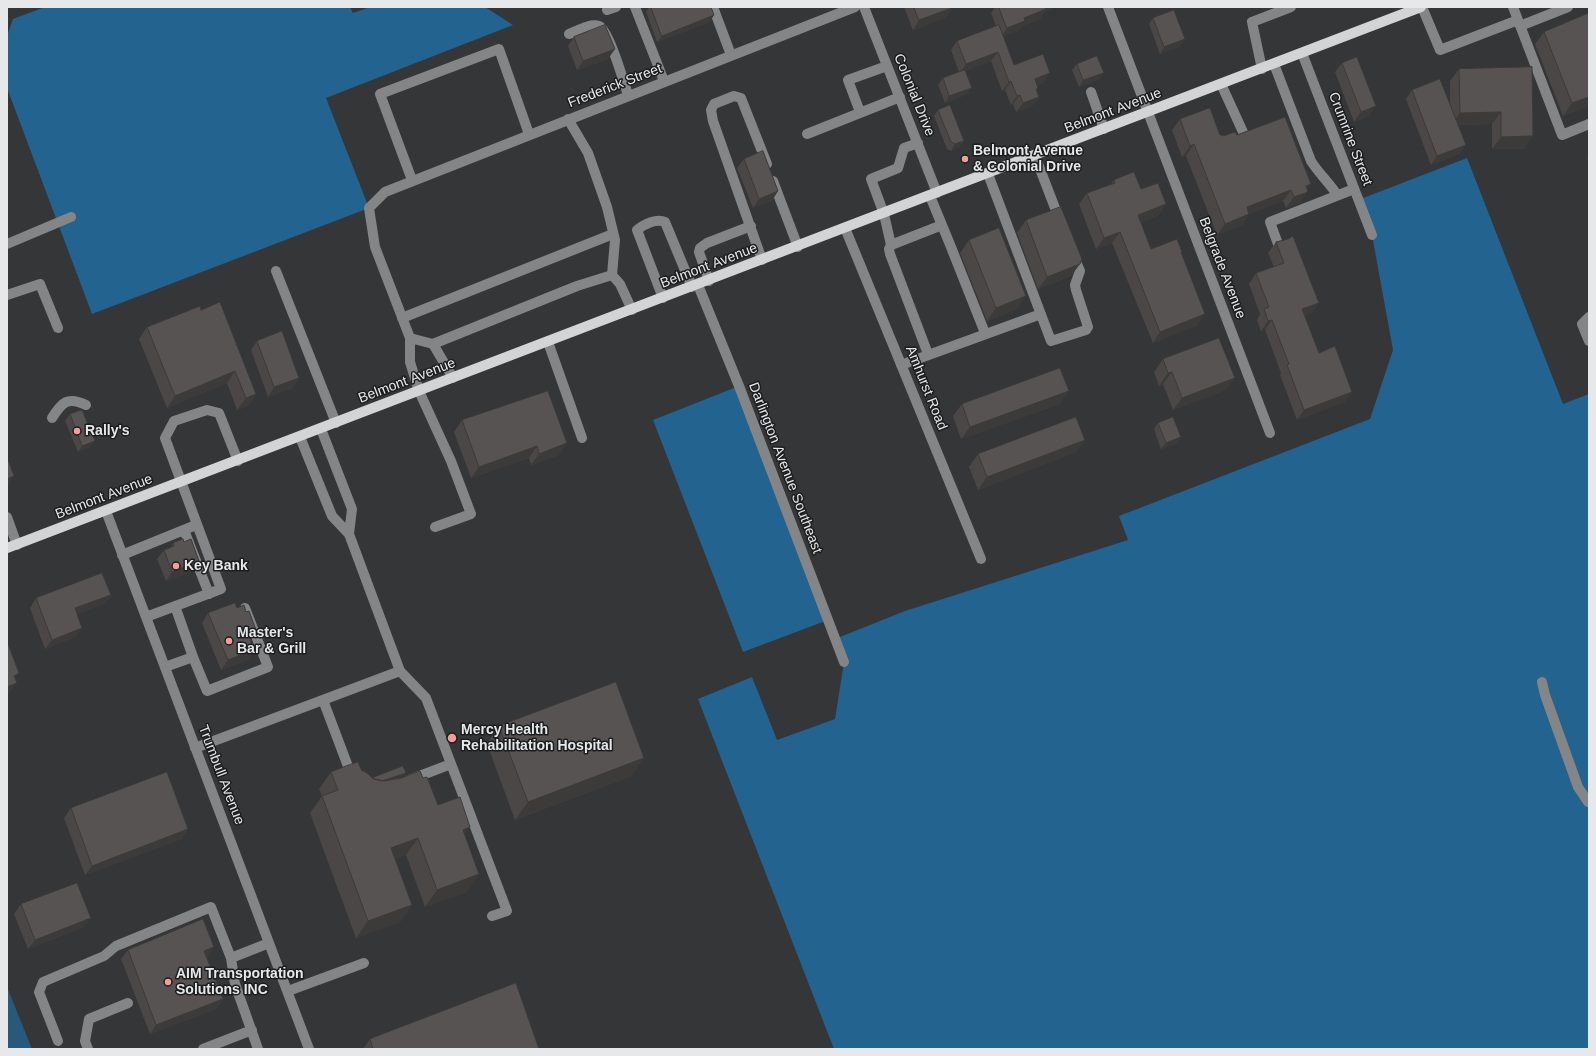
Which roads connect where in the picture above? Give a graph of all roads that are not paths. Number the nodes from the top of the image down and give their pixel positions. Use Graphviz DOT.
graph roads {
  1 [pos="635,7"];
  2 [pos="713,7"];
  3 [pos="855,7"];
  4 [pos="864,7"];
  5 [pos="1108,7"];
  6 [pos="1291,7"];
  7 [pos="1421,7"];
  8 [pos="1513,7"];
  9 [pos="1568,7"];
  10 [pos="1519,23"];
  11 [pos="569,34"];
  12 [pos="1302,54"];
  13 [pos="731,55"];
  14 [pos="1274,64"];
  15 [pos="887,66"];
  16 [pos="1262,69"];
  17 [pos="664,81"];
  18 [pos="1221,84"];
  19 [pos="1091,92"];
  20 [pos="628,96"];
  21 [pos="900,97"];
  22 [pos="860,112"];
  23 [pos="1148,112"];
  24 [pos="568,119"];
  25 [pos="1589,124"];
  26 [pos="1104,129"];
  27 [pos="1243,132"];
  28 [pos="529,134"];
  29 [pos="807,134"];
  30 [pos="918,143"];
  31 [pos="1035,156"];
  32 [pos="988,174"];
  33 [pos="412,180"];
  34 [pos="1354,189"];
  35 [pos="933,195"];
  36 [pos="1337,195"];
  37 [pos="884,214"];
  38 [pos="72,217"];
  39 [pos="942,225"];
  40 [pos="751,226"];
  41 [pos="1062,227"];
  42 [pos="845,228"];
  43 [pos="613,234"];
  44 [pos="1372,235"];
  45 [pos="7,244"];
  46 [pos="1278,244"];
  47 [pos="891,245"];
  48 [pos="798,247"];
  49 [pos="1071,249"];
  50 [pos="762,260"];
  51 [pos="276,271"];
  52 [pos="612,275"];
  53 [pos="709,281"];
  54 [pos="695,286"];
  55 [pos="7,295"];
  56 [pos="663,298"];
  57 [pos="632,310"];
  58 [pos="1041,314"];
  59 [pos="1589,317"];
  60 [pos="402,318"];
  61 [pos="58,328"];
  62 [pos="985,334"];
  63 [pos="410,338"];
  64 [pos="1589,341"];
  65 [pos="548,342"];
  66 [pos="433,344"];
  67 [pos="928,354"];
  68 [pos="901,365"];
  69 [pos="453,378"];
  70 [pos="419,392"];
  71 [pos="86,405"];
  72 [pos="52,418"];
  73 [pos="336,423"];
  74 [pos="321,429"];
  75 [pos="1270,433"];
  76 [pos="300,437"];
  77 [pos="582,438"];
  78 [pos="238,461"];
  79 [pos="180,482"];
  80 [pos="106,511"];
  81 [pos="7,518"];
  82 [pos="196,525"];
  83 [pos="435,527"];
  84 [pos="184,530"];
  85 [pos="349,534"];
  86 [pos="17,545"];
  87 [pos="7,548"];
  88 [pos="122,555"];
  89 [pos="981,559"];
  90 [pos="209,594"];
  91 [pos="175,606"];
  92 [pos="245,608"];
  93 [pos="146,617"];
  94 [pos="193,657"];
  95 [pos="844,662"];
  96 [pos="165,668"];
  97 [pos="400,671"];
  98 [pos="1542,682"];
  99 [pos="323,700"];
  100 [pos="195,748"];
  101 [pos="451,764"];
  102 [pos="399,784"];
  103 [pos="360,788"];
  104 [pos="1588,802"];
  105 [pos="492,916"];
  106 [pos="269,943"];
  107 [pos="231,958"];
  108 [pos="364,963"];
  109 [pos="288,991"];
  110 [pos="128,1003"];
  111 [pos="252,1030"];
  112 [pos="58,1040"];
  113 [pos="88,1049"];
  114 [pos="203,1049"];
  115 [pos="258,1049"];
  116 [pos="310,1049"];
  1 -- 17 [label="street"];
  2 -- 13 [label="street"];
  3 -- 13 [label="street, Frederick Street"];
  4 -- 15 [label="street, Colonial Drive"];
  5 -- 23 [label="street, Belgrade Avenue"];
  6 -- 16 [label="street"];
  7 -- 10 [label="street"];
  7 -- 12 [label="main road, Belmont Avenue"];
  8 -- 10 [label="street"];
  9 -- 10 [label="street"];
  10 -- 25 [label="street"];
  11 -- 20 [label="street"];
  12 -- 14 [label="main road, Belmont Avenue"];
  12 -- 34 [label="street, Crumrine Street"];
  13 -- 17 [label="street, Frederick Street"];
  14 -- 16 [label="main road, Belmont Avenue"];
  14 -- 36 [label="street"];
  15 -- 21 [label="street, Colonial Drive"];
  15 -- 22 [label="street"];
  16 -- 18 [label="main road, Belmont Avenue"];
  17 -- 20 [label="street, Frederick Street"];
  18 -- 23 [label="main road, Belmont Avenue"];
  18 -- 27 [label="street"];
  19 -- 26 [label="street"];
  20 -- 24 [label="street, Frederick Street"];
  21 -- 22 [label="street"];
  21 -- 30 [label="street, Colonial Drive"];
  22 -- 29 [label="street"];
  23 -- 26 [label="main road, Belmont Avenue"];
  23 -- 75 [label="street, Belgrade Avenue"];
  24 -- 28 [label="street, Frederick Street"];
  24 -- 43 [label="street"];
  26 -- 31 [label="main road, Belmont Avenue"];
  28 -- 33 [label="street, Frederick Street"];
  28 -- 33 [label="street"];
  30 -- 35 [label="street, Colonial Drive"];
  30 -- 37 [label="street"];
  31 -- 32 [label="main road, Belmont Avenue"];
  31 -- 41 [label="street"];
  32 -- 35 [label="main road, Belmont Avenue"];
  32 -- 58 [label="street"];
  33 -- 60 [label="street, Frederick Street"];
  34 -- 36 [label="street"];
  34 -- 44 [label="street, Crumrine Street"];
  35 -- 37 [label="main road, Belmont Avenue"];
  35 -- 39 [label="street, Colonial Drive"];
  36 -- 46 [label="street"];
  37 -- 42 [label="main road, Belmont Avenue"];
  37 -- 47 [label="street"];
  38 -- 45 [label="street"];
  39 -- 47 [label="street"];
  39 -- 62 [label="street, Colonial Drive"];
  40 -- 48 [label="street"];
  40 -- 50 [label="street"];
  40 -- 53 [label="street"];
  42 -- 48 [label="main road, Belmont Avenue"];
  42 -- 68 [label="street, Amhurst Road"];
  43 -- 52 [label="street"];
  43 -- 60 [label="street"];
  47 -- 67 [label="street"];
  48 -- 50 [label="main road, Belmont Avenue"];
  49 -- 58 [label="street"];
  50 -- 53 [label="main road, Belmont Avenue"];
  51 -- 73 [label="street"];
  52 -- 57 [label="street"];
  52 -- 66 [label="street"];
  53 -- 54 [label="main road, Belmont Avenue"];
  54 -- 56 [label="main road, Belmont Avenue"];
  54 -- 56 [label="street, Darlington Avenue Southeast"];
  54 -- 95 [label="street, Darlington Avenue Southeast"];
  55 -- 61 [label="street"];
  56 -- 57 [label="main road, Belmont Avenue"];
  57 -- 65 [label="main road, Belmont Avenue"];
  58 -- 62 [label="street"];
  59 -- 64 [label="street"];
  60 -- 63 [label="street"];
  62 -- 67 [label="street"];
  63 -- 66 [label="street"];
  63 -- 70 [label="street"];
  65 -- 69 [label="main road, Belmont Avenue"];
  65 -- 77 [label="street"];
  66 -- 69 [label="street"];
  67 -- 68 [label="street"];
  68 -- 89 [label="street, Amhurst Road"];
  69 -- 70 [label="main road, Belmont Avenue"];
  70 -- 73 [label="main road, Belmont Avenue"];
  70 -- 83 [label="street"];
  71 -- 72 [label="street"];
  73 -- 74 [label="main road, Belmont Avenue"];
  74 -- 76 [label="main road, Belmont Avenue"];
  74 -- 85 [label="street"];
  76 -- 78 [label="main road, Belmont Avenue"];
  76 -- 85 [label="street"];
  78 -- 79 [label="main road, Belmont Avenue"];
  78 -- 79 [label="street"];
  79 -- 80 [label="main road, Belmont Avenue"];
  79 -- 82 [label="street"];
  80 -- 86 [label="main road, Belmont Avenue"];
  80 -- 88 [label="street, Trumbull Avenue"];
  81 -- 86 [label="street"];
  82 -- 84 [label="street"];
  82 -- 90 [label="street"];
  84 -- 88 [label="street"];
  84 -- 90 [label="street"];
  85 -- 97 [label="street"];
  86 -- 87 [label="main road, Belmont Avenue"];
  88 -- 93 [label="street, Trumbull Avenue"];
  90 -- 91 [label="street"];
  91 -- 93 [label="street"];
  91 -- 94 [label="street"];
  92 -- 94 [label="street"];
  93 -- 96 [label="street, Trumbull Avenue"];
  94 -- 96 [label="street"];
  96 -- 100 [label="street, Trumbull Avenue"];
  97 -- 99 [label="street"];
  97 -- 101 [label="street"];
  98 -- 104 [label="street"];
  99 -- 100 [label="street"];
  99 -- 103 [label="street"];
  100 -- 106 [label="street, Trumbull Avenue"];
  101 -- 102 [label="street"];
  101 -- 105 [label="street"];
  106 -- 107 [label="street"];
  106 -- 109 [label="street, Trumbull Avenue"];
  107 -- 111 [label="street"];
  107 -- 112 [label="street"];
  108 -- 109 [label="street"];
  109 -- 116 [label="street, Trumbull Avenue"];
  110 -- 113 [label="street"];
  111 -- 114 [label="street"];
  111 -- 115 [label="street"];
}
